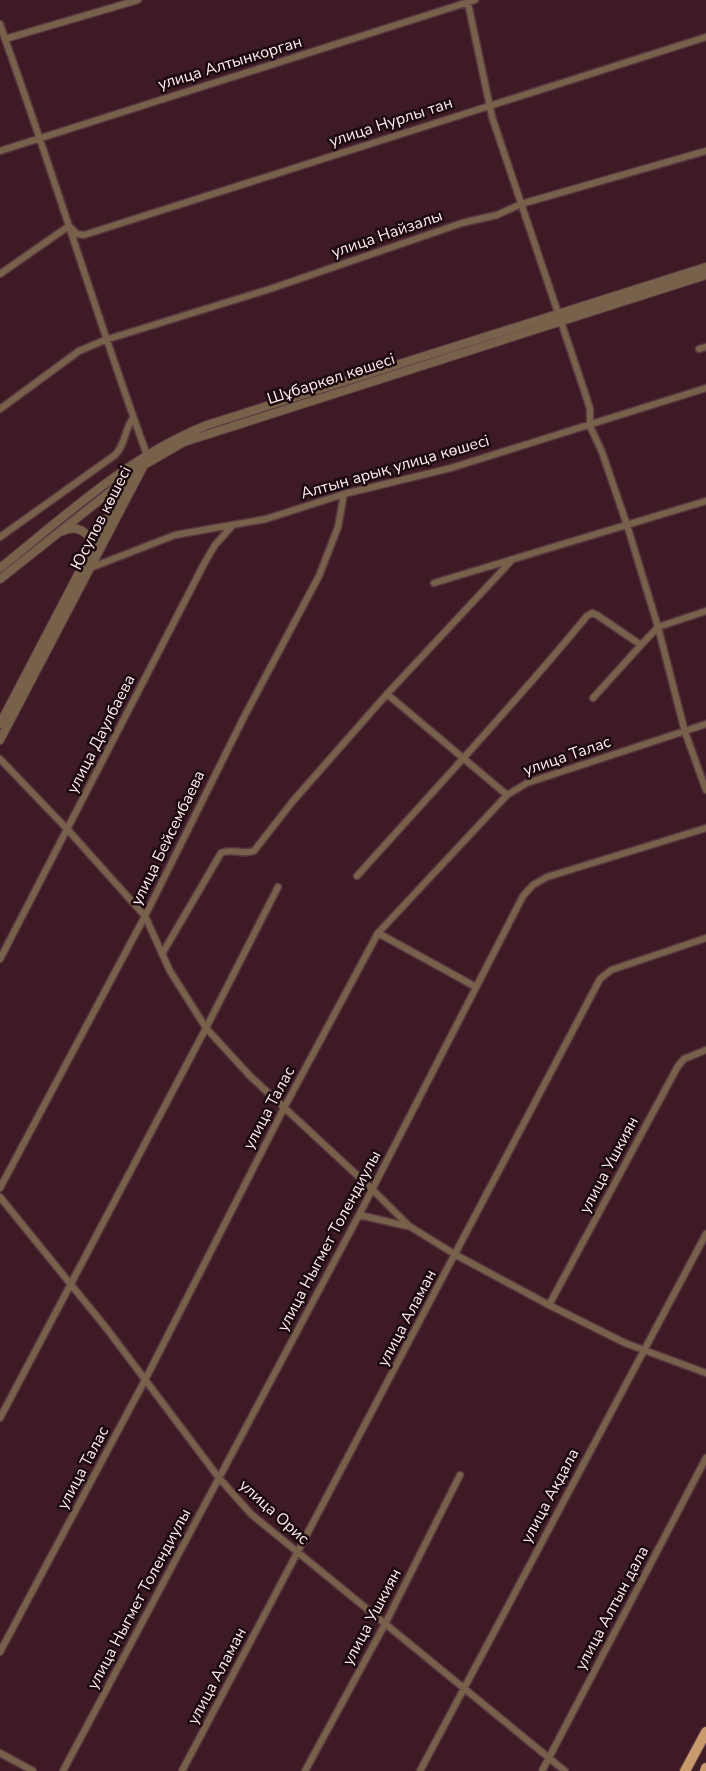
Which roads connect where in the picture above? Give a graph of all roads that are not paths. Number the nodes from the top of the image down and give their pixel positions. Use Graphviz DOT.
graph roads {
  1 [pos="138,0"];
  2 [pos="471,1"];
  3 [pos="0,24"];
  4 [pos="706,37"];
  5 [pos="5,39"];
  6 [pos="491,105"];
  7 [pos="41,137"];
  8 [pos="0,151"];
  9 [pos="706,151"];
  10 [pos="521,204"];
  11 [pos="69,226"];
  12 [pos="706,267"];
  13 [pos="0,274"];
  14 [pos="706,275"];
  15 [pos="558,318"];
  16 [pos="105,340"];
  17 [pos="706,347"];
  18 [pos="699,348"];
  19 [pos="706,388"];
  20 [pos="0,409"];
  21 [pos="134,418"];
  22 [pos="590,426"];
  23 [pos="147,455"];
  24 [pos="144,465"];
  25 [pos="344,494"];
  26 [pos="706,501"];
  27 [pos="233,525"];
  28 [pos="627,525"];
  29 [pos="55,535"];
  30 [pos="0,537"];
  31 [pos="93,546"];
  32 [pos="511,561"];
  33 [pos="0,568"];
  34 [pos="90,568"];
  35 [pos="0,578"];
  36 [pos="434,583"];
  37 [pos="706,611"];
  38 [pos="658,628"];
  39 [pos="641,645"];
  40 [pos="387,694"];
  41 [pos="593,698"];
  42 [pos="0,724"];
  43 [pos="706,724"];
  44 [pos="685,732"];
  45 [pos="0,740"];
  46 [pos="463,757"];
  47 [pos="0,760"];
  48 [pos="706,790"];
  49 [pos="507,795"];
  50 [pos="706,828"];
  51 [pos="68,830"];
  52 [pos="357,876"];
  53 [pos="278,887"];
  54 [pos="145,916"];
  55 [pos="378,933"];
  56 [pos="706,938"];
  57 [pos="162,954"];
  58 [pos="0,960"];
  59 [pos="476,987"];
  60 [pos="206,1028"];
  61 [pos="706,1050"];
  62 [pos="284,1108"];
  63 [pos="0,1188"];
  64 [pos="372,1188"];
  65 [pos="0,1197"];
  66 [pos="359,1215"];
  67 [pos="409,1226"];
  68 [pos="706,1234"];
  69 [pos="456,1255"];
  70 [pos="71,1285"];
  71 [pos="548,1306"];
  72 [pos="643,1350"];
  73 [pos="706,1373"];
  74 [pos="145,1380"];
  75 [pos="0,1418"];
  76 [pos="706,1458"];
  77 [pos="460,1475"];
  78 [pos="219,1478"];
  79 [pos="298,1551"];
  80 [pos="385,1624"];
  81 [pos="0,1652"];
  82 [pos="465,1687"];
  83 [pos="706,1732"];
  84 [pos="0,1753"];
  85 [pos="549,1758"];
  86 [pos="33,1771"];
  87 [pos="64,1771"];
  88 [pos="182,1771"];
  89 [pos="304,1771"];
  90 [pos="420,1771"];
  91 [pos="542,1771"];
  92 [pos="565,1771"];
  93 [pos="685,1771"];
  1 -- 5 [label="street"];
  2 -- 6 [label="street"];
  2 -- 7 [label="street, улица Алтынкорган"];
  3 -- 5 [label="street"];
  4 -- 6 [label="street, улица Нурлы тан"];
  5 -- 7 [label="street"];
  6 -- 10 [label="street"];
  6 -- 11 [label="street, улица Нурлы тан"];
  7 -- 8 [label="street, улица Алтынкорган"];
  7 -- 11 [label="street"];
  9 -- 10 [label="street, улица Найзалы"];
  10 -- 15 [label="street"];
  10 -- 16 [label="street, улица Найзалы"];
  11 -- 13 [label="street"];
  11 -- 16 [label="street"];
  12 -- 15 [label="street, Шұбаркөл көшесі"];
  14 -- 15 [label="street, Шұбаркөл көшесі"];
  15 -- 22 [label="street"];
  15 -- 23 [label="street, Шұбаркөл көшесі"];
  15 -- 24 [label="street, Шұбаркөл көшесі"];
  16 -- 20 [label="street, улица Найзалы"];
  16 -- 21 [label="street"];
  17 -- 18 [label="street"];
  19 -- 22 [label="street, Алтын арық улица көшесі"];
  21 -- 23 [label="street"];
  21 -- 30 [label="street"];
  22 -- 25 [label="street, Алтын арық улица көшесі"];
  22 -- 28 [label="street"];
  23 -- 24 [label="street"];
  23 -- 33 [label="street, Шұбаркөл көшесі"];
  24 -- 29 [label="street, Шұбаркөл көшесі"];
  24 -- 31 [label="street, Юсупов көшесі"];
  24 -- 34 [label="street, Юсупов көшесі"];
  25 -- 27 [label="street, Алтын арық улица көшесі"];
  25 -- 54 [label="street, улица Бейсембаева"];
  26 -- 28 [label="street"];
  27 -- 34 [label="street, Алтын арық улица көшесі"];
  27 -- 51 [label="street, улица Даулбаева"];
  28 -- 32 [label="street"];
  28 -- 38 [label="street"];
  29 -- 31 [label="street"];
  29 -- 35 [label="street, Шұбаркөл көшесі"];
  31 -- 42 [label="street, Юсупов көшесі"];
  32 -- 36 [label="street"];
  32 -- 40 [label="street"];
  34 -- 45 [label="street, Юсупов көшесі"];
  37 -- 38 [label="street"];
  38 -- 39 [label="street"];
  38 -- 44 [label="street"];
  39 -- 41 [label="street"];
  39 -- 46 [label="street"];
  40 -- 46 [label="street"];
  40 -- 57 [label="street"];
  43 -- 44 [label="street, улица Талас"];
  44 -- 48 [label="street"];
  44 -- 49 [label="street, улица Талас"];
  46 -- 49 [label="street"];
  46 -- 52 [label="street"];
  47 -- 51 [label="street"];
  49 -- 55 [label="street, улица Талас"];
  50 -- 59 [label="street, улица Ныгмет Толендиулы"];
  51 -- 54 [label="street"];
  51 -- 58 [label="street, улица Даулбаева"];
  53 -- 60 [label="street"];
  54 -- 57 [label="street"];
  54 -- 63 [label="street, улица Бейсембаева"];
  55 -- 59 [label="street"];
  55 -- 62 [label="street, улица Талас"];
  56 -- 69 [label="street, улица Аламан"];
  57 -- 60 [label="street"];
  59 -- 64 [label="street, улица Ныгмет Толендиулы"];
  60 -- 62 [label="street"];
  60 -- 70 [label="street"];
  61 -- 71 [label="street, улица Ушкиян"];
  62 -- 64 [label="street"];
  62 -- 74 [label="street, улица Талас"];
  64 -- 66 [label="street, улица Ныгмет Толендиулы"];
  64 -- 67 [label="street"];
  65 -- 70 [label="street, улица Орис"];
  66 -- 67 [label="street"];
  66 -- 78 [label="street, улица Ныгмет Толендиулы"];
  67 -- 69 [label="street"];
  68 -- 72 [label="street, улица Акдала"];
  69 -- 71 [label="street"];
  69 -- 79 [label="street, улица Аламан"];
  70 -- 74 [label="street, улица Орис"];
  70 -- 75 [label="street"];
  71 -- 72 [label="street"];
  72 -- 73 [label="street"];
  72 -- 82 [label="street, улица Акдала"];
  74 -- 78 [label="street, улица Орис"];
  74 -- 81 [label="street, улица Талас"];
  76 -- 85 [label="street, улица Алтын дала"];
  77 -- 80 [label="street, улица Ушкиян"];
  78 -- 79 [label="street, улица Орис"];
  78 -- 87 [label="street, улица Ныгмет Толендиулы"];
  79 -- 80 [label="street, улица Орис"];
  79 -- 88 [label="street, улица Аламан"];
  80 -- 82 [label="street, улица Орис"];
  80 -- 89 [label="street, улица Ушкиян"];
  82 -- 85 [label="street, улица Орис"];
  82 -- 90 [label="street, улица Акдала"];
  83 -- 93 [label="main road"];
  84 -- 86 [label="street"];
  85 -- 91 [label="street, улица Алтын дала"];
  85 -- 92 [label="street, улица Орис"];
}
